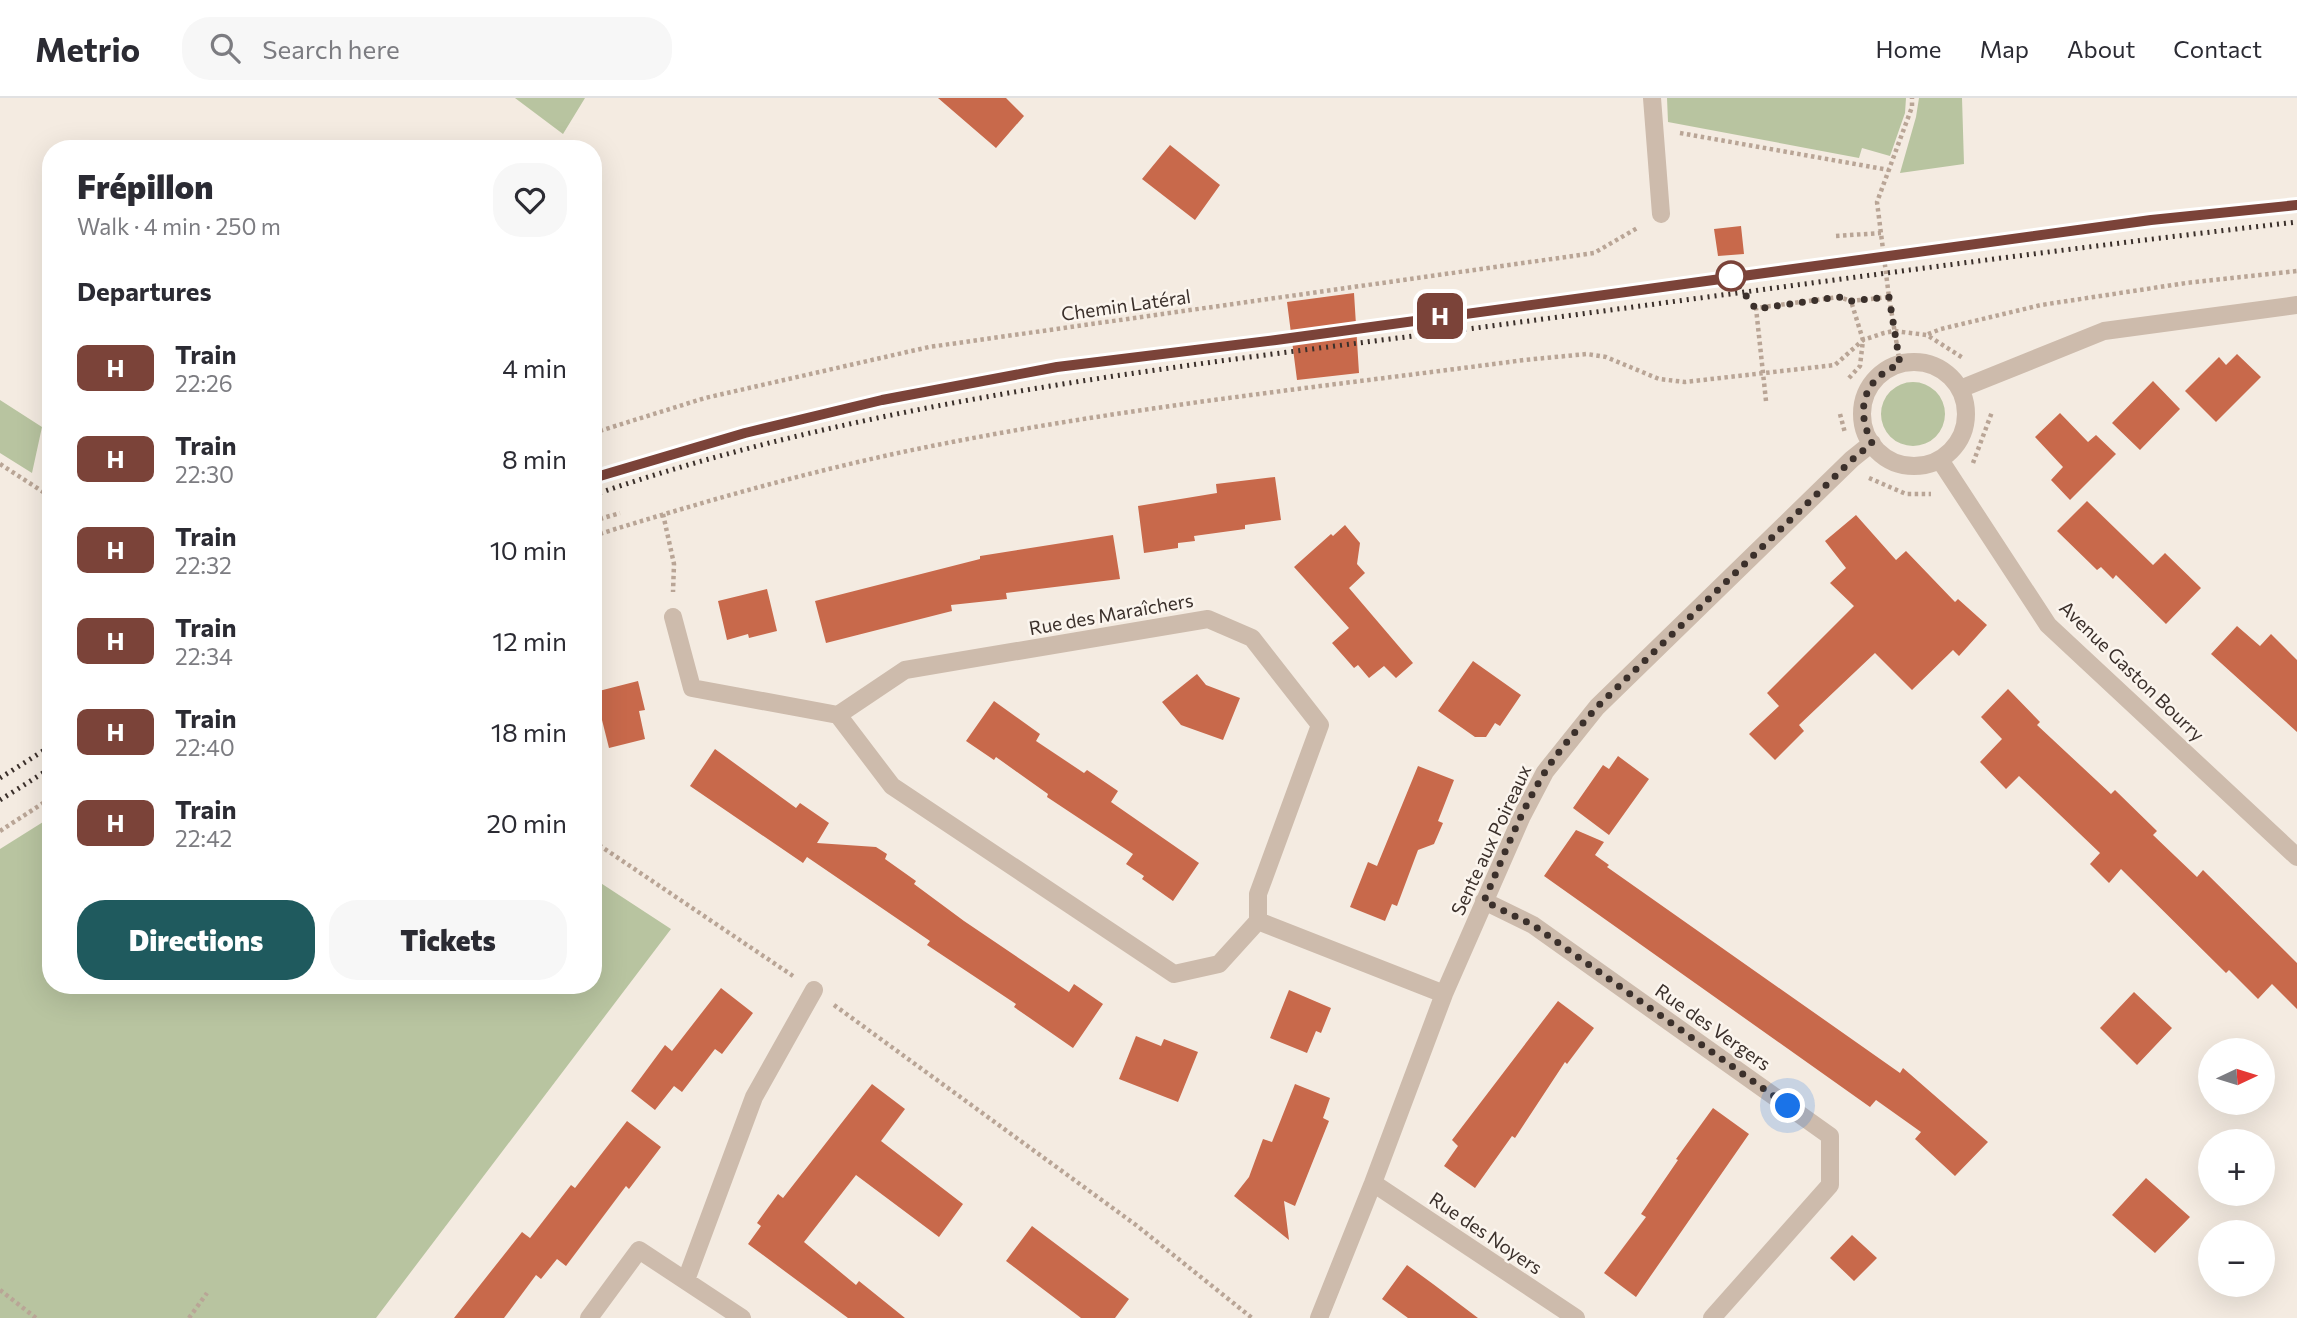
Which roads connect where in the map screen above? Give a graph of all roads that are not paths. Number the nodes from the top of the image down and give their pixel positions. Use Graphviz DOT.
graph roads {
  1 [pos="1653,98"];
  2 [pos="1661,215"];
  3 [pos="2297,305"];
  4 [pos="1960,389"];
  5 [pos="1872,443"];
  6 [pos="1940,460"];
  7 [pos="673,617"];
  8 [pos="838,715"];
  9 [pos="2297,857"];
  10 [pos="1484,901"];
  11 [pos="1258,921"];
  12 [pos="814,990"];
  13 [pos="1444,994"];
  14 [pos="1373,1184"];
  15 [pos="686,1280"];
  16 [pos="589,1318"];
  17 [pos="742,1318"];
  18 [pos="1319,1318"];
  19 [pos="1576,1318"];
  20 [pos="1712,1318"];
  1 -- 2 [label="street"];
  3 -- 4 [label="street"];
  4 -- 5 [label="street"];
  4 -- 6 [label="street"];
  5 -- 6 [label="street"];
  5 -- 10 [label="street, Sente aux Poireaux"];
  6 -- 9 [label="street, Avenue Gaston Bourry"];
  7 -- 8 [label="street"];
  8 -- 11 [label="street"];
  8 -- 11 [label="street, Rue des Maraîchers"];
  10 -- 13 [label="street, Sente aux Poireaux"];
  10 -- 20 [label="street, Rue des Vergers"];
  11 -- 13 [label="street"];
  12 -- 15 [label="street"];
  13 -- 14 [label="street, Sente aux Poireaux"];
  14 -- 18 [label="street, Sente aux Poireaux"];
  14 -- 19 [label="street, Rue des Noyers"];
  15 -- 16 [label="street"];
  15 -- 17 [label="street"];
}
